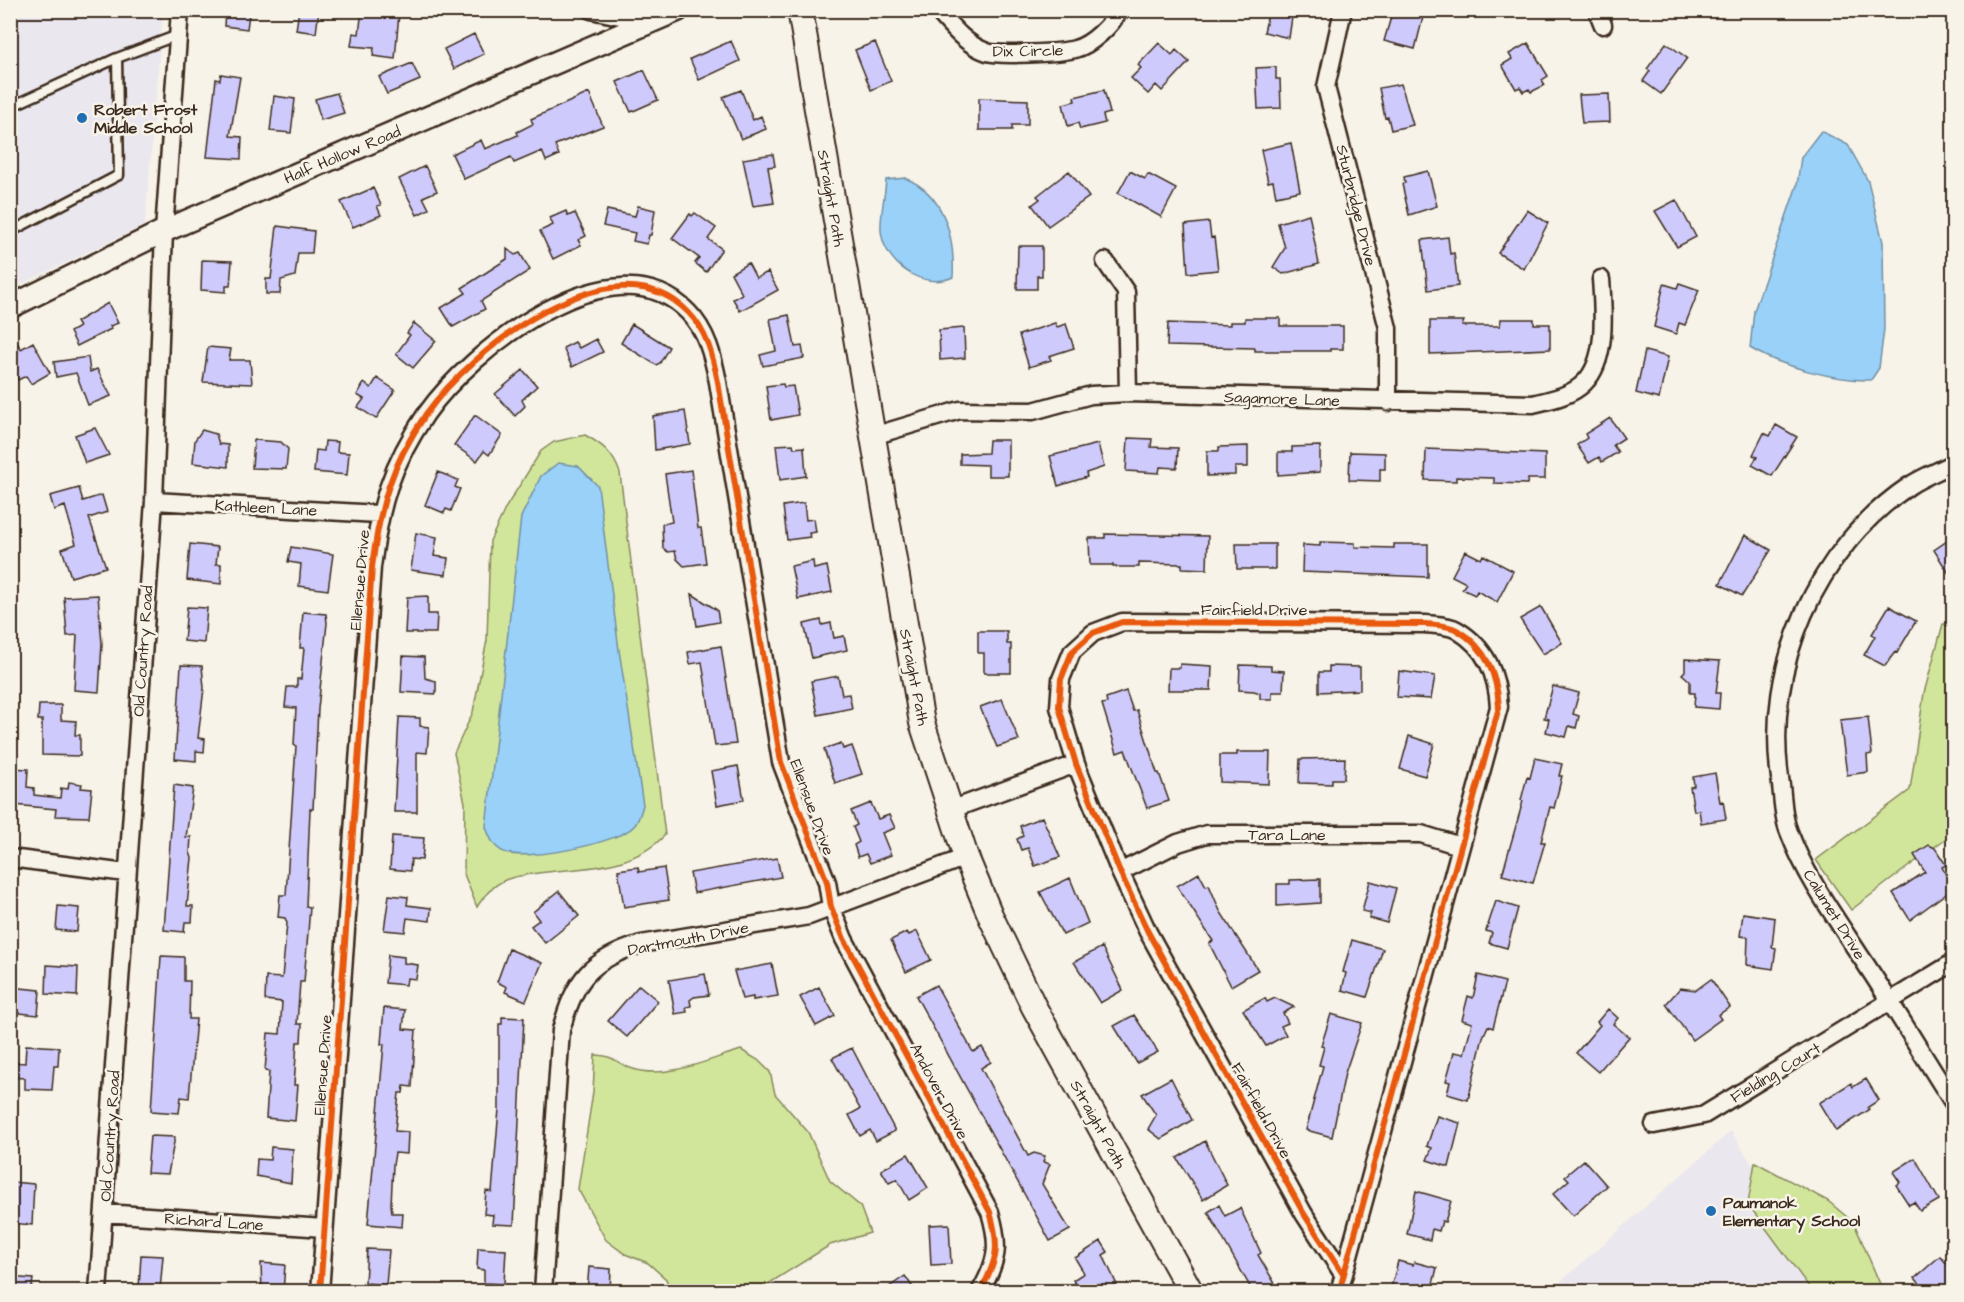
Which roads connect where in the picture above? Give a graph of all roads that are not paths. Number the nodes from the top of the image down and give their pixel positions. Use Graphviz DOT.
graph roads {
  1 [pos="180,10"];
  2 [pos="591,10"];
  3 [pos="678,10"];
  4 [pos="800,10"];
  5 [pos="937,10"];
  6 [pos="1119,10"];
  7 [pos="1343,10"];
  8 [pos="649,22"];
  9 [pos="179,35"];
  10 [pos="117,58"];
  11 [pos="10,107"];
  12 [pos="164,231"];
  13 [pos="10,232"];
  14 [pos="1105,261"];
  15 [pos="1601,279"];
  16 [pos="10,307"];
  17 [pos="1128,393"];
  18 [pos="1388,402"];
  19 [pos="873,436"];
  20 [pos="1953,463"];
  21 [pos="154,501"];
  22 [pos="378,514"];
  23 [pos="1076,764"];
  24 [pos="950,810"];
  25 [pos="1460,846"];
  26 [pos="966,856"];
  27 [pos="10,858"];
  28 [pos="1120,872"];
  29 [pos="126,873"];
  30 [pos="831,907"];
  31 [pos="1953,962"];
  32 [pos="1889,1003"];
  33 [pos="1953,1104"];
  34 [pos="1654,1125"];
  35 [pos="104,1213"];
  36 [pos="324,1228"];
  37 [pos="1343,1274"];
  38 [pos="98,1292"];
  39 [pos="320,1292"];
  40 [pos="543,1292"];
  41 [pos="980,1292"];
  42 [pos="1191,1292"];
  43 [pos="1339,1292"];
  1 -- 9 [label="street, Old Country Road"];
  2 -- 8 [label="street"];
  3 -- 8 [label="street, Half Hollow Road"];
  4 -- 19 [label="main road, Straight Path"];
  5 -- 6 [label="street, Dix Circle"];
  7 -- 18 [label="street, Sturbridge Drive"];
  8 -- 12 [label="street, Half Hollow Road"];
  9 -- 10 [label="lane"];
  9 -- 12 [label="street, Old Country Road"];
  10 -- 11 [label="lane"];
  10 -- 13 [label="lane"];
  12 -- 16 [label="street, Half Hollow Road"];
  12 -- 21 [label="street, Old Country Road"];
  14 -- 17 [label="street"];
  15 -- 18 [label="street, Sagamore Lane"];
  17 -- 18 [label="street, Sagamore Lane"];
  17 -- 19 [label="street, Sagamore Lane"];
  19 -- 24 [label="main road, Straight Path"];
  20 -- 32 [label="street, Calumet Drive"];
  21 -- 22 [label="street, Kathleen Lane"];
  21 -- 29 [label="street, Old Country Road"];
  22 -- 30 [label="street, Ellensue Drive"];
  22 -- 36 [label="street, Ellensue Drive"];
  23 -- 24 [label="street"];
  23 -- 25 [label="street, Fairfield Drive"];
  23 -- 28 [label="street, Fairfield Drive"];
  24 -- 26 [label="main road, Straight Path"];
  25 -- 28 [label="street, Tara Lane"];
  25 -- 37 [label="street, Fairfield Drive"];
  26 -- 30 [label="street, Dartmouth Drive"];
  26 -- 42 [label="main road, Straight Path"];
  27 -- 29 [label="street"];
  28 -- 37 [label="street, Fairfield Drive"];
  29 -- 35 [label="street, Old Country Road"];
  30 -- 40 [label="street, Dartmouth Drive"];
  30 -- 41 [label="street, Andover Drive"];
  31 -- 32 [label="street, Fielding Court"];
  32 -- 33 [label="street, Calumet Drive"];
  32 -- 34 [label="street, Fielding Court"];
  35 -- 36 [label="street, Richard Lane"];
  35 -- 38 [label="street, Old Country Road"];
  36 -- 39 [label="street, Ellensue Drive"];
  37 -- 43 [label="street, Fairfield Drive"];
}
